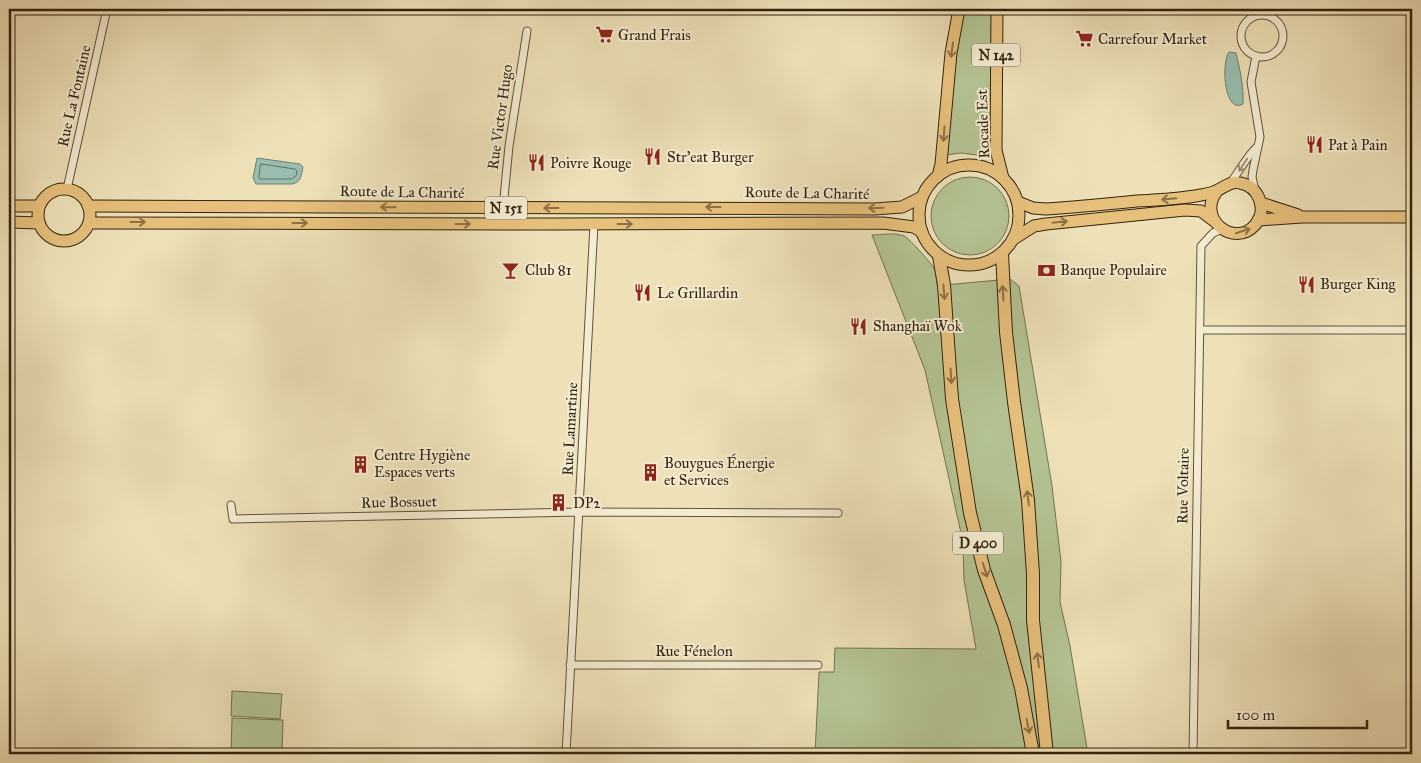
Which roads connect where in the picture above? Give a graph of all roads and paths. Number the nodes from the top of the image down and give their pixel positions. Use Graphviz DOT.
graph roads {
  1 [pos="107,9"];
  2 [pos="959,9"];
  3 [pos="997,9"];
  4 [pos="1250,9"];
  5 [pos="1252,18"];
  6 [pos="527,31"];
  7 [pos="1256,56"];
  8 [pos="1257,147"];
  9 [pos="938,176"];
  10 [pos="1003,178"];
  11 [pos="1230,184"];
  12 [pos="67,189"];
  13 [pos="1217,191"];
  14 [pos="1255,191"];
  15 [pos="922,197"];
  16 [pos="1018,202"];
  17 [pos="1261,203"];
  18 [pos="9,206"];
  19 [pos="40,206"];
  20 [pos="88,206"];
  21 [pos="503,208"];
  22 [pos="1302,217"];
  23 [pos="1412,217"];
  24 [pos="1213,220"];
  25 [pos="1258,220"];
  26 [pos="9,222"];
  27 [pos="89,222"];
  28 [pos="39,223"];
  29 [pos="594,224"];
  30 [pos="1222,229"];
  31 [pos="922,232"];
  32 [pos="1015,238"];
  33 [pos="1002,254"];
  34 [pos="940,256"];
  35 [pos="1200,330"];
  36 [pos="1412,330"];
  37 [pos="231,505"];
  38 [pos="579,512"];
  39 [pos="838,514"];
  40 [pos="818,664"];
  41 [pos="570,665"];
  42 [pos="566,754"];
  43 [pos="1033,754"];
  44 [pos="1047,754"];
  45 [pos="1193,754"];
  1 -- 12 [label="street, Rue La Fontaine"];
  2 -- 9 [label="main road, N 142, one-way"];
  3 -- 10 [label="main road, Rocade Est / N 142"];
  4 -- 5 [label="street"];
  5 -- 7 [label="street"];
  5 -- 7 [label="street"];
  6 -- 21 [label="street, Rue Victor Hugo"];
  7 -- 8 [label="street"];
  8 -- 11 [label="street, one-way"];
  8 -- 14 [label="street"];
  9 -- 10 [label="main road"];
  9 -- 15 [label="main road"];
  10 -- 16 [label="main road"];
  11 -- 13 [label="main road"];
  11 -- 14 [label="main road"];
  12 -- 19 [label="main road"];
  12 -- 20 [label="main road"];
  13 -- 16 [label="main road, one-way"];
  13 -- 24 [label="main road"];
  14 -- 17 [label="main road"];
  15 -- 21 [label="main road, Route de La Charité / N 151, one-way"];
  15 -- 31 [label="main road"];
  16 -- 32 [label="main road"];
  17 -- 22 [label="main road"];
  17 -- 25 [label="main road"];
  18 -- 19 [label="main road"];
  19 -- 28 [label="main road"];
  21 -- 20 [label="main road, Route de La Charité / N 151, one-way"];
  20 -- 27 [label="main road"];
  22 -- 23 [label="main road"];
  22 -- 25 [label="main road"];
  24 -- 30 [label="main road"];
  32 -- 24 [label="main road, one-way"];
  30 -- 25 [label="main road, one-way"];
  26 -- 28 [label="main road"];
  27 -- 28 [label="main road"];
  27 -- 29 [label="main road, Route de La Charité / N 151, one-way"];
  29 -- 31 [label="main road, Route de La Charité / N 151, one-way"];
  29 -- 38 [label="street, Rue Lamartine"];
  30 -- 35 [label="street, Rue Voltaire"];
  31 -- 34 [label="main road"];
  32 -- 33 [label="main road"];
  33 -- 34 [label="main road"];
  44 -- 33 [label="highway, one-way"];
  34 -- 43 [label="highway, D 400, one-way"];
  35 -- 36 [label="street"];
  35 -- 45 [label="street, Rue Voltaire"];
  37 -- 38 [label="street, Rue Bossuet"];
  38 -- 39 [label="street"];
  38 -- 41 [label="street, Rue Lamartine"];
  40 -- 41 [label="street, Rue Fénelon"];
  41 -- 42 [label="street, Rue Lamartine"];
}
